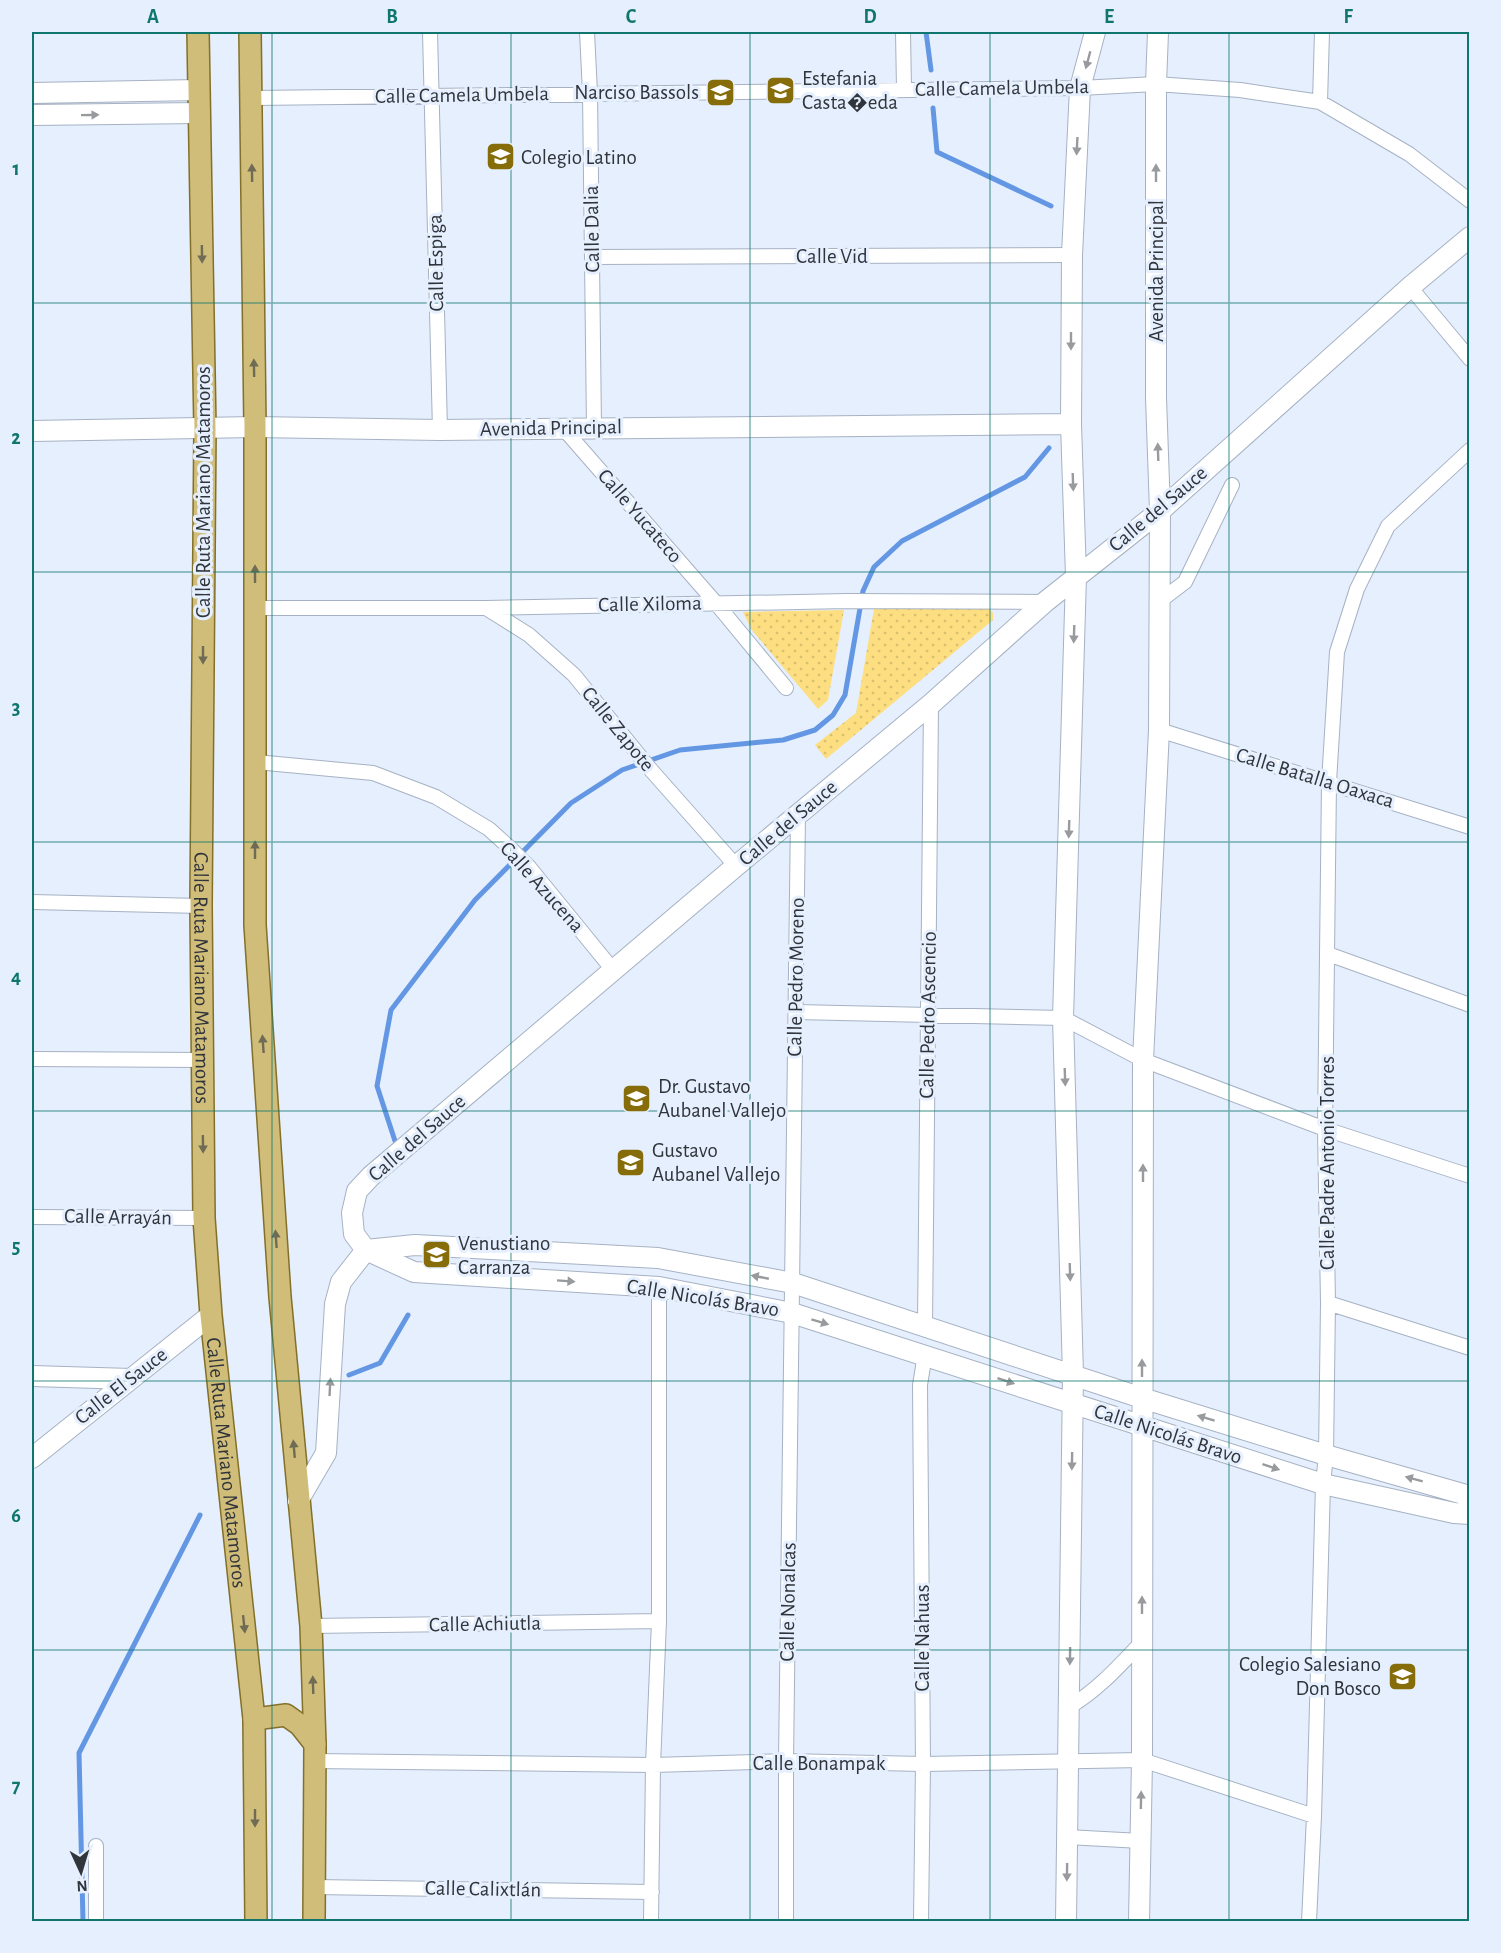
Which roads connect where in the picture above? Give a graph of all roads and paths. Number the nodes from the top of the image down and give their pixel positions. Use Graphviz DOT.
graph roads {
  1 [pos="198,32"];
  2 [pos="250,32"];
  3 [pos="430,32"];
  4 [pos="587,32"];
  5 [pos="903,32"];
  6 [pos="1095,32"];
  7 [pos="1158,32"];
  8 [pos="1322,32"];
  9 [pos="1156,84"];
  10 [pos="1080,88"];
  11 [pos="904,89"];
  12 [pos="198,90"];
  13 [pos="32,93"];
  14 [pos="590,93"];
  15 [pos="432,96"];
  16 [pos="252,98"];
  17 [pos="1320,102"];
  18 [pos="199,113"];
  19 [pos="32,115"];
  20 [pos="1470,201"];
  21 [pos="1470,237"];
  22 [pos="1071,255"];
  23 [pos="592,256"];
  24 [pos="1410,287"];
  25 [pos="1470,359"];
  26 [pos="1071,424"];
  27 [pos="255,427"];
  28 [pos="594,427"];
  29 [pos="563,428"];
  30 [pos="205,429"];
  31 [pos="440,430"];
  32 [pos="32,431"];
  33 [pos="1470,450"];
  34 [pos="1232,485"];
  35 [pos="1160,511"];
  36 [pos="1076,576"];
  37 [pos="1160,601"];
  38 [pos="715,602"];
  39 [pos="1045,602"];
  40 [pos="255,608"];
  41 [pos="486,608"];
  42 [pos="786,688"];
  43 [pos="931,704"];
  44 [pos="1160,730"];
  45 [pos="256,762"];
  46 [pos="1329,782"];
  47 [pos="798,814"];
  48 [pos="1470,827"];
  49 [pos="736,866"];
  50 [pos="32,902"];
  51 [pos="201,906"];
  52 [pos="1328,954"];
  53 [pos="614,970"];
  54 [pos="1470,1005"];
  55 [pos="796,1012"];
  56 [pos="928,1015"];
  57 [pos="1063,1018"];
  58 [pos="32,1059"];
  59 [pos="202,1060"];
  60 [pos="1143,1060"];
  61 [pos="1325,1130"];
  62 [pos="1470,1176"];
  63 [pos="32,1217"];
  64 [pos="204,1218"];
  65 [pos="366,1250"];
  66 [pos="793,1283"];
  67 [pos="658,1287"];
  68 [pos="1328,1303"];
  69 [pos="792,1313"];
  70 [pos="212,1315"];
  71 [pos="924,1326"];
  72 [pos="1470,1348"];
  73 [pos="925,1354"];
  74 [pos="32,1376"];
  75 [pos="1073,1376"];
  76 [pos="130,1379"];
  77 [pos="1142,1398"];
  78 [pos="1073,1403"];
  79 [pos="1142,1425"];
  80 [pos="1326,1455"];
  81 [pos="32,1458"];
  82 [pos="1323,1484"];
  83 [pos="1470,1496"];
  84 [pos="298,1501"];
  85 [pos="1470,1514"];
  86 [pos="659,1621"];
  87 [pos="311,1626"];
  88 [pos="1142,1642"];
  89 [pos="1069,1707"];
  90 [pos="254,1719"];
  91 [pos="314,1752"];
  92 [pos="1142,1760"];
  93 [pos="786,1761"];
  94 [pos="1068,1761"];
  95 [pos="923,1764"];
  96 [pos="653,1765"];
  97 [pos="1314,1816"];
  98 [pos="1067,1837"];
  99 [pos="1141,1841"];
  100 [pos="96,1846"];
  101 [pos="315,1887"];
  102 [pos="652,1892"];
  103 [pos="96,1922"];
  104 [pos="256,1922"];
  105 [pos="314,1922"];
  106 [pos="651,1922"];
  107 [pos="786,1922"];
  108 [pos="921,1922"];
  109 [pos="1066,1922"];
  110 [pos="1139,1922"];
  111 [pos="1309,1922"];
  1 -- 12 [label="main road, Calle Ruta Mariano Matamoros"];
  2 -- 16 [label="main road"];
  3 -- 15 [label="street, Calle Espiga"];
  4 -- 14 [label="street, Calle Dalia"];
  5 -- 11 [label="street"];
  6 -- 10 [label="main road, one-way"];
  7 -- 9 [label="main road, Avenida Principal"];
  8 -- 17 [label="street"];
  9 -- 10 [label="street, Calle Camela Umbela"];
  9 -- 17 [label="street, Calle Camela Umbela"];
  35 -- 9 [label="main road, Avenida Principal, one-way"];
  10 -- 11 [label="street, Calle Camela Umbela"];
  10 -- 22 [label="main road, one-way"];
  11 -- 14 [label="street, Calle Camela Umbela"];
  12 -- 13 [label="main road"];
  12 -- 18 [label="main road, Calle Ruta Mariano Matamoros"];
  14 -- 15 [label="street, Calle Camela Umbela"];
  14 -- 23 [label="street, Calle Dalia"];
  15 -- 16 [label="street, Calle Camela Umbela"];
  15 -- 31 [label="street, Calle Espiga"];
  27 -- 16 [label="main road, one-way"];
  17 -- 20 [label="street, Calle Camela Umbela"];
  19 -- 18 [label="main road, one-way"];
  18 -- 30 [label="main road, Calle Ruta Mariano Matamoros, one-way"];
  21 -- 24 [label="main road, Calle del Sauce"];
  22 -- 23 [label="street, Calle Vid"];
  22 -- 26 [label="main road, one-way"];
  23 -- 28 [label="street, Calle Dalia"];
  24 -- 25 [label="street"];
  24 -- 35 [label="main road, Calle del Sauce"];
  26 -- 28 [label="main road, Avenida Principal"];
  26 -- 36 [label="main road, one-way"];
  27 -- 30 [label="main road, Avenida Principal"];
  27 -- 31 [label="main road, Avenida Principal"];
  40 -- 27 [label="main road, one-way"];
  28 -- 29 [label="main road, Avenida Principal"];
  29 -- 31 [label="main road, Avenida Principal"];
  29 -- 38 [label="street, Calle Yucateco"];
  30 -- 32 [label="main road, Avenida Principal"];
  30 -- 51 [label="main road, Calle Ruta Mariano Matamoros, one-way"];
  33 -- 46 [label="street, Calle Padre Antonio Torres"];
  34 -- 37 [label="street"];
  35 -- 36 [label="main road, Calle del Sauce"];
  35 -- 37 [label="main road, Avenida Principal"];
  36 -- 39 [label="main road, Calle del Sauce"];
  36 -- 57 [label="main road, one-way"];
  37 -- 44 [label="main road, Avenida Principal"];
  38 -- 39 [label="street, Calle Xiloma"];
  38 -- 41 [label="street, Calle Xiloma"];
  38 -- 42 [label="street, Calle Yucateco"];
  39 -- 43 [label="main road, Calle del Sauce"];
  40 -- 41 [label="street, Calle Xiloma"];
  40 -- 45 [label="main road"];
  41 -- 49 [label="street, Calle Zapote"];
  43 -- 47 [label="main road, Calle del Sauce"];
  43 -- 56 [label="street, Calle Pedro Ascencio"];
  44 -- 46 [label="street, Calle Batalla Oaxaca"];
  44 -- 60 [label="main road, Avenida Principal"];
  45 -- 53 [label="street, Calle Azucena"];
  84 -- 45 [label="main road, one-way"];
  46 -- 48 [label="street, Calle Batalla Oaxaca"];
  46 -- 52 [label="street, Calle Padre Antonio Torres"];
  47 -- 49 [label="main road, Calle del Sauce"];
  47 -- 55 [label="street, Calle Pedro Moreno"];
  49 -- 53 [label="main road, Calle del Sauce"];
  50 -- 51 [label="street"];
  51 -- 59 [label="main road, Calle Ruta Mariano Matamoros"];
  52 -- 54 [label="street"];
  52 -- 61 [label="street, Calle Padre Antonio Torres"];
  53 -- 65 [label="main road, Calle del Sauce"];
  55 -- 56 [label="street"];
  55 -- 66 [label="street, Calle Pedro Moreno"];
  56 -- 57 [label="street"];
  56 -- 71 [label="street, Calle Pedro Ascencio"];
  57 -- 60 [label="street"];
  57 -- 75 [label="main road, one-way"];
  58 -- 59 [label="street"];
  59 -- 64 [label="main road, Calle Ruta Mariano Matamoros, one-way"];
  60 -- 61 [label="street"];
  77 -- 60 [label="main road, Avenida Principal, one-way"];
  61 -- 62 [label="street"];
  61 -- 68 [label="street, Calle Padre Antonio Torres"];
  63 -- 64 [label="street, Calle Arrayán"];
  64 -- 70 [label="main road, Calle Ruta Mariano Matamoros"];
  66 -- 65 [label="main road, Calle Nicolás Bravo, one-way"];
  65 -- 67 [label="main road, Calle Nicolás Bravo, one-way"];
  84 -- 65 [label="main road, one-way"];
  66 -- 69 [label="street, Calle Nonalcas"];
  66 -- 71 [label="main road, Calle Nicolás Bravo"];
  67 -- 69 [label="main road, Calle Nicolás Bravo"];
  67 -- 86 [label="street"];
  68 -- 72 [label="street"];
  68 -- 80 [label="street, Calle Padre Antonio Torres"];
  69 -- 73 [label="main road, Calle Nicolás Bravo, one-way"];
  69 -- 93 [label="street, Calle Nonalcas"];
  70 -- 76 [label="main road, Calle El Sauce"];
  70 -- 90 [label="main road, Calle Ruta Mariano Matamoros, one-way"];
  71 -- 75 [label="main road, Calle Nicolás Bravo"];
  73 -- 78 [label="main road, Calle Nicolás Bravo, one-way"];
  73 -- 95 [label="street, Calle Nahuas"];
  74 -- 76 [label="main road"];
  75 -- 77 [label="main road, Calle Nicolás Bravo"];
  75 -- 78 [label="main road"];
  76 -- 81 [label="main road, Calle El Sauce"];
  77 -- 79 [label="main road, Avenida Principal"];
  80 -- 77 [label="main road, Calle Nicolás Bravo, one-way"];
  78 -- 79 [label="main road, Calle Nicolás Bravo"];
  78 -- 89 [label="main road, one-way"];
  79 -- 82 [label="main road, Calle Nicolás Bravo, one-way"];
  88 -- 79 [label="main road, Avenida Principal, one-way"];
  80 -- 82 [label="street, Calle Padre Antonio Torres"];
  83 -- 80 [label="main road, Calle Nicolás Bravo, one-way"];
  82 -- 85 [label="main road, Calle Nicolás Bravo"];
  82 -- 97 [label="street, Calle Padre Antonio Torres"];
  84 -- 87 [label="main road"];
  86 -- 87 [label="street, Calle Achiutla"];
  86 -- 96 [label="street"];
  91 -- 87 [label="main road, one-way"];
  88 -- 89 [label="street"];
  88 -- 92 [label="main road, Avenida Principal"];
  89 -- 94 [label="main road"];
  90 -- 91 [label="main road"];
  90 -- 104 [label="main road, Calle Ruta Mariano Matamoros, one-way"];
  91 -- 96 [label="street, Calle Bonampak"];
  91 -- 101 [label="main road"];
  92 -- 94 [label="street, Calle Bonampak"];
  92 -- 97 [label="street, Calle Bonampak"];
  99 -- 92 [label="main road, Avenida Principal, one-way"];
  93 -- 95 [label="street, Calle Bonampak"];
  93 -- 96 [label="street, Calle Bonampak"];
  93 -- 107 [label="street, Calle Nonalcas"];
  94 -- 95 [label="street, Calle Bonampak"];
  94 -- 98 [label="main road"];
  95 -- 108 [label="street, Calle Nahuas"];
  96 -- 102 [label="street"];
  97 -- 111 [label="street, Calle Padre Antonio Torres"];
  98 -- 99 [label="street"];
  98 -- 109 [label="main road, one-way"];
  99 -- 110 [label="main road, Avenida Principal"];
  100 -- 103 [label="street"];
  101 -- 102 [label="street, Calle Calixtlán"];
  101 -- 105 [label="main road"];
  102 -- 106 [label="street"];
}
